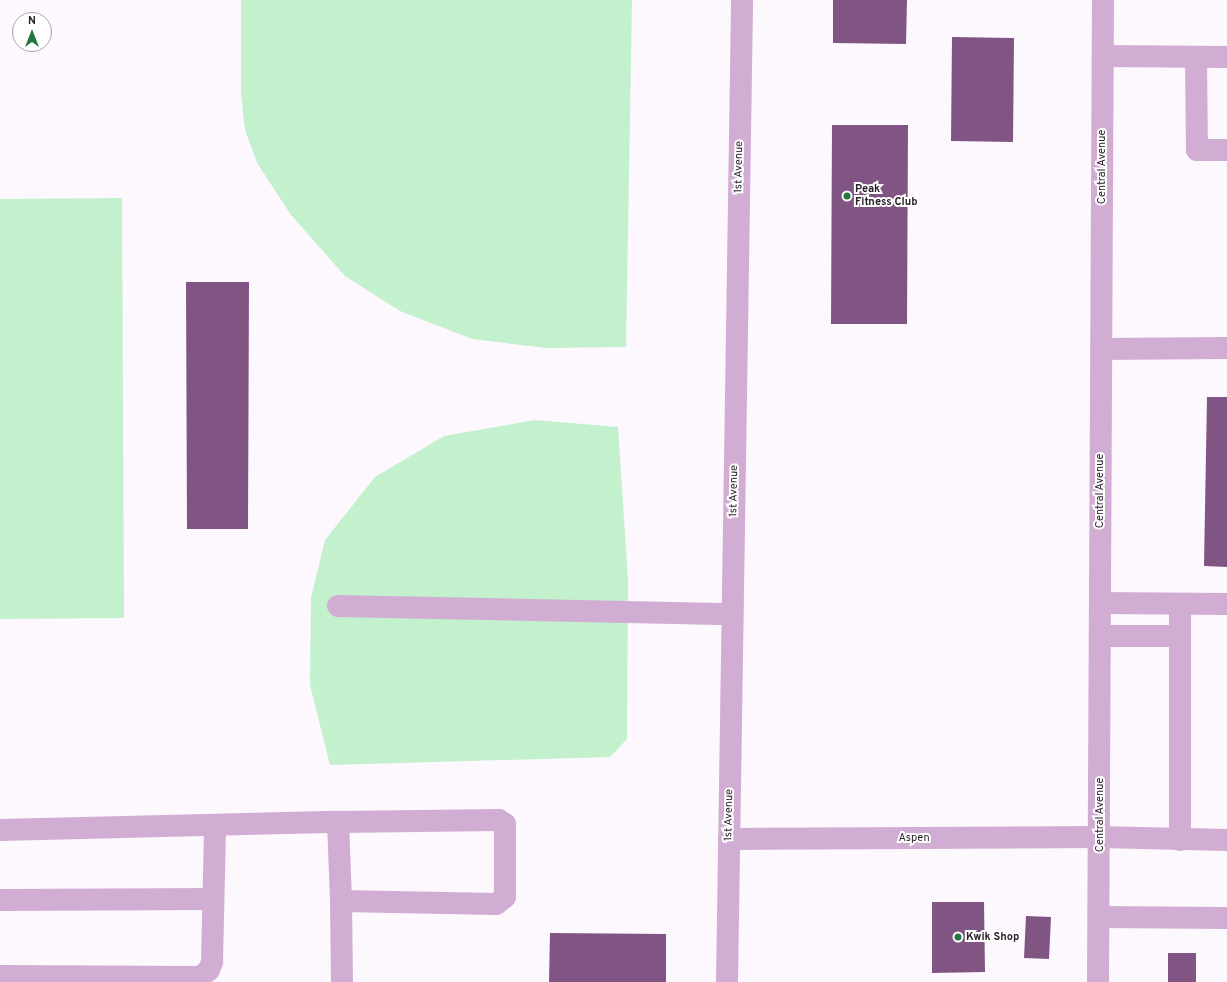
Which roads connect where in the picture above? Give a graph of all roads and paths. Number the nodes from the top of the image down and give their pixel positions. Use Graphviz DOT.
graph roads {
  1 [pos="742,0"];
  2 [pos="1103,0"];
  3 [pos="1103,56"];
  4 [pos="1196,57"];
  5 [pos="1227,57"];
  6 [pos="1227,150"];
  7 [pos="1227,348"];
  8 [pos="1102,349"];
  9 [pos="1100,603"];
  10 [pos="1180,604"];
  11 [pos="1227,604"];
  12 [pos="338,606"];
  13 [pos="732,614"];
  14 [pos="1100,636"];
  15 [pos="1180,636"];
  16 [pos="338,822"];
  17 [pos="215,825"];
  18 [pos="0,830"];
  19 [pos="1100,837"];
  20 [pos="729,839"];
  21 [pos="1180,840"];
  22 [pos="1227,840"];
  23 [pos="213,899"];
  24 [pos="0,900"];
  25 [pos="341,902"];
  26 [pos="1099,917"];
  27 [pos="1227,918"];
  28 [pos="0,976"];
  29 [pos="342,982"];
  30 [pos="727,982"];
  31 [pos="1098,982"];
  1 -- 13 [label="street, 1st Avenue"];
  2 -- 3 [label="street, Central Avenue"];
  3 -- 4 [label="street"];
  3 -- 8 [label="street, Central Avenue"];
  4 -- 5 [label="street"];
  4 -- 6 [label="street"];
  7 -- 8 [label="street"];
  8 -- 9 [label="street, Central Avenue"];
  9 -- 10 [label="street"];
  9 -- 14 [label="street, Central Avenue"];
  10 -- 11 [label="street"];
  10 -- 15 [label="street"];
  12 -- 13 [label="street"];
  13 -- 20 [label="street, 1st Avenue"];
  14 -- 15 [label="street"];
  14 -- 19 [label="street, Central Avenue"];
  15 -- 21 [label="street"];
  16 -- 17 [label="street"];
  16 -- 25 [label="street"];
  16 -- 25 [label="street"];
  17 -- 18 [label="street"];
  17 -- 23 [label="street"];
  19 -- 20 [label="street, Aspen"];
  19 -- 21 [label="street, Aspen"];
  19 -- 26 [label="street, Central Avenue"];
  20 -- 30 [label="street, 1st Avenue"];
  21 -- 22 [label="street, Aspen"];
  23 -- 24 [label="street"];
  23 -- 28 [label="street"];
  25 -- 29 [label="street"];
  26 -- 27 [label="street"];
  26 -- 31 [label="street, Central Avenue"];
}
